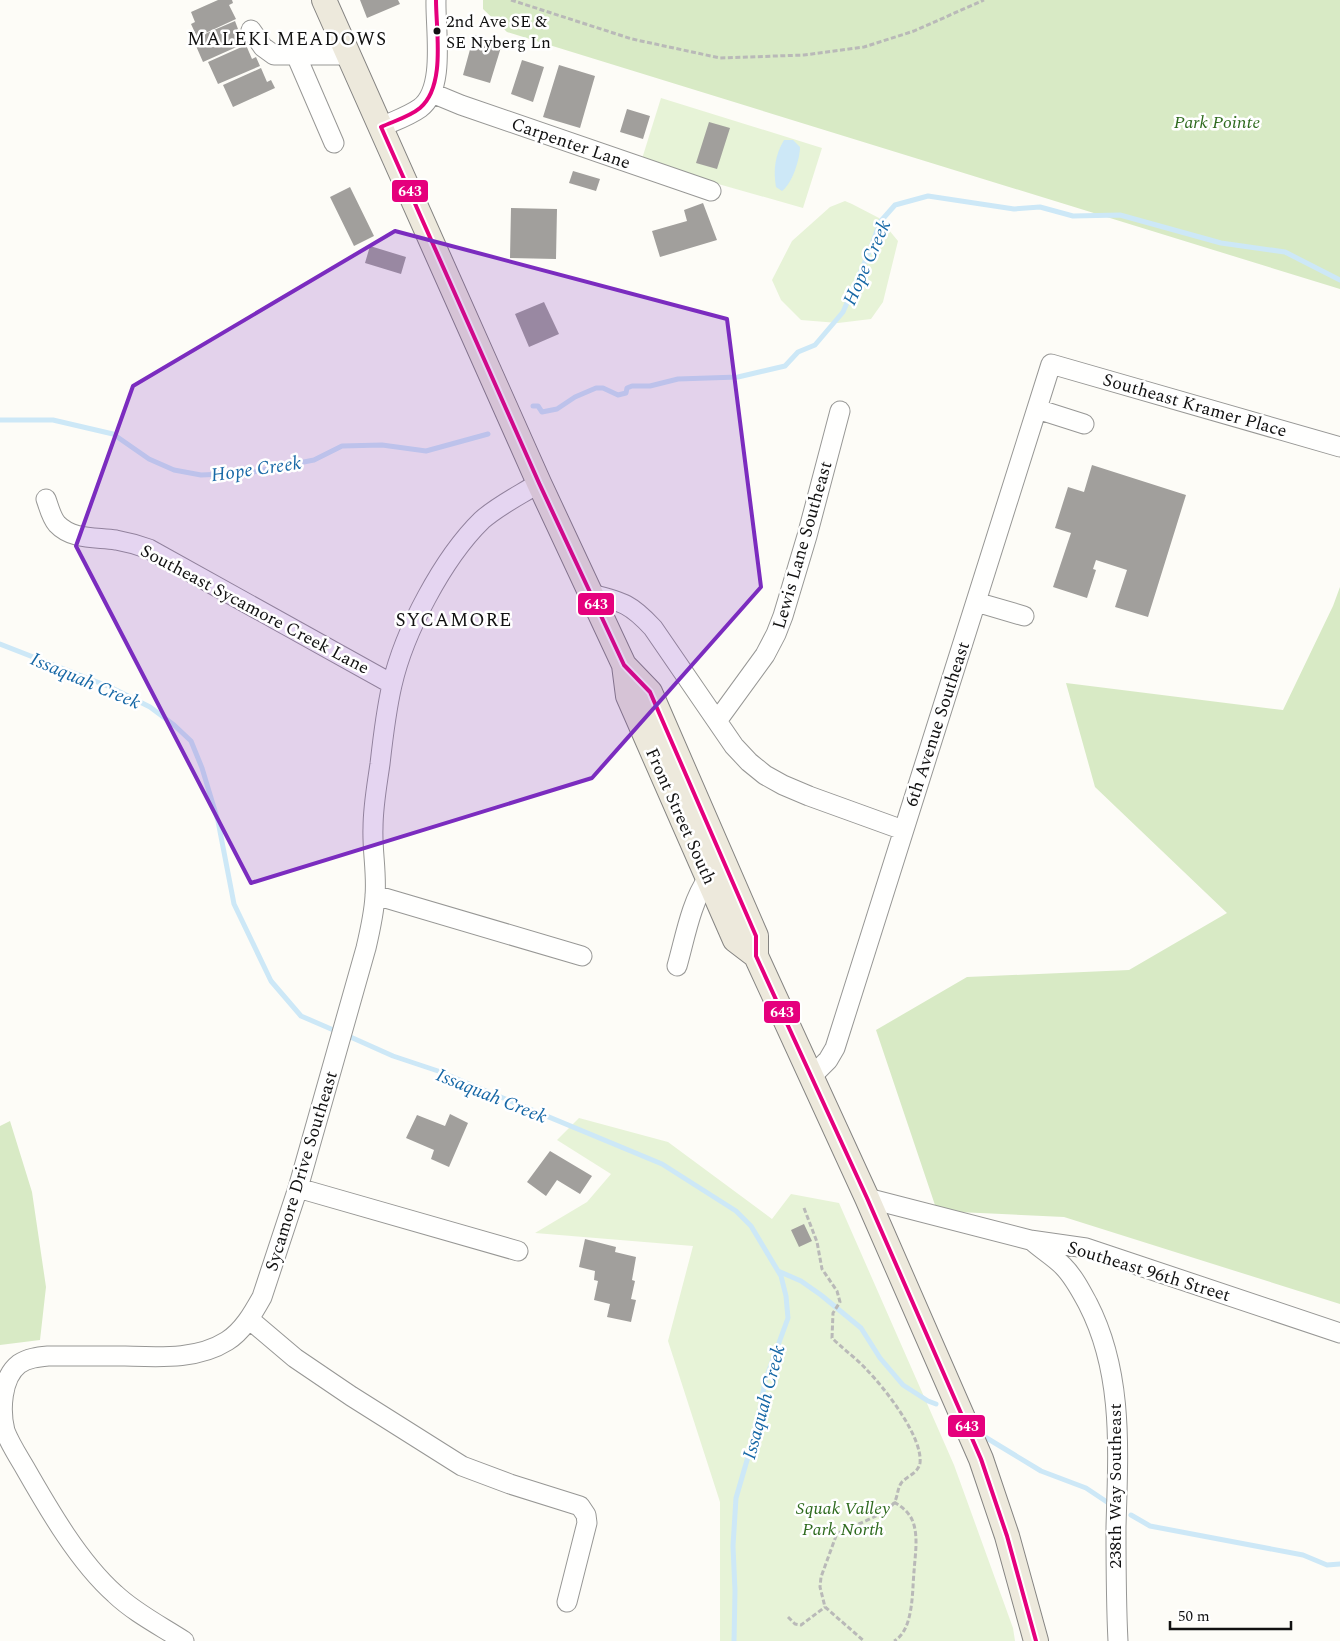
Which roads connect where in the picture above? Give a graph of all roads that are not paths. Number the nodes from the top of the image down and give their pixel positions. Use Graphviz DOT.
graph roads {
  1 [pos="324,0"];
  2 [pos="436,0"];
  3 [pos="251,30"];
  4 [pos="296,55"];
  5 [pos="349,55"];
  6 [pos="432,93"];
  7 [pos="381,127"];
  8 [pos="334,143"];
  9 [pos="711,191"];
  10 [pos="1051,364"];
  11 [pos="1037,409"];
  12 [pos="840,411"];
  13 [pos="1084,424"];
  14 [pos="1340,447"];
  15 [pos="539,483"];
  16 [pos="46,499"];
  17 [pos="592,594"];
  18 [pos="976,602"];
  19 [pos="1024,616"];
  20 [pos="392,684"];
  21 [pos="717,721"];
  22 [pos="692,814"];
  23 [pos="903,830"];
  24 [pos="708,878"];
  25 [pos="375,895"];
  26 [pos="582,956"];
  27 [pos="756,956"];
  28 [pos="677,966"];
  29 [pos="811,1077"];
  30 [pos="298,1188"];
  31 [pos="867,1198"];
  32 [pos="1030,1240"];
  33 [pos="518,1251"];
  34 [pos="249,1319"];
  35 [pos="1340,1333"];
  36 [pos="567,1602"];
  37 [pos="184,1641"];
  38 [pos="1036,1641"];
  39 [pos="1118,1641"];
  1 -- 5 [label="main road, Front Street South"];
  2 -- 6 [label="street"];
  3 -- 4 [label="street"];
  4 -- 5 [label="street"];
  4 -- 8 [label="street"];
  5 -- 7 [label="main road, Front Street South"];
  6 -- 7 [label="street"];
  6 -- 9 [label="street, Carpenter Lane"];
  7 -- 15 [label="main road, Front Street South"];
  10 -- 11 [label="street, 6th Avenue Southeast"];
  10 -- 14 [label="street, Southeast Kramer Place"];
  11 -- 13 [label="street"];
  11 -- 18 [label="street, 6th Avenue Southeast"];
  12 -- 21 [label="street, Lewis Lane Southeast"];
  15 -- 17 [label="main road, Front Street South"];
  15 -- 20 [label="street, Sycamore Drive Southeast"];
  16 -- 20 [label="street, Southeast Sycamore Creek Lane"];
  17 -- 21 [label="street"];
  17 -- 22 [label="main road, Front Street South"];
  18 -- 19 [label="street"];
  18 -- 23 [label="street, 6th Avenue Southeast"];
  20 -- 25 [label="street, Sycamore Drive Southeast"];
  21 -- 23 [label="street"];
  22 -- 24 [label="main road, Front Street South"];
  22 -- 27 [label="main road, Front Street South"];
  23 -- 29 [label="street, 6th Avenue Southeast"];
  24 -- 27 [label="main road, Front Street South"];
  24 -- 28 [label="street"];
  25 -- 26 [label="street"];
  25 -- 30 [label="street, Sycamore Drive Southeast"];
  27 -- 29 [label="main road, Front Street South"];
  29 -- 31 [label="main road, Front Street South"];
  30 -- 33 [label="street"];
  30 -- 34 [label="street, Sycamore Drive Southeast"];
  31 -- 32 [label="street, Southeast 96th Street"];
  31 -- 38 [label="main road, Front Street South"];
  32 -- 35 [label="street, Southeast 96th Street"];
  32 -- 39 [label="street, 238th Way Southeast"];
  34 -- 36 [label="street"];
  34 -- 37 [label="street, Sycamore Drive Southeast"];
}
